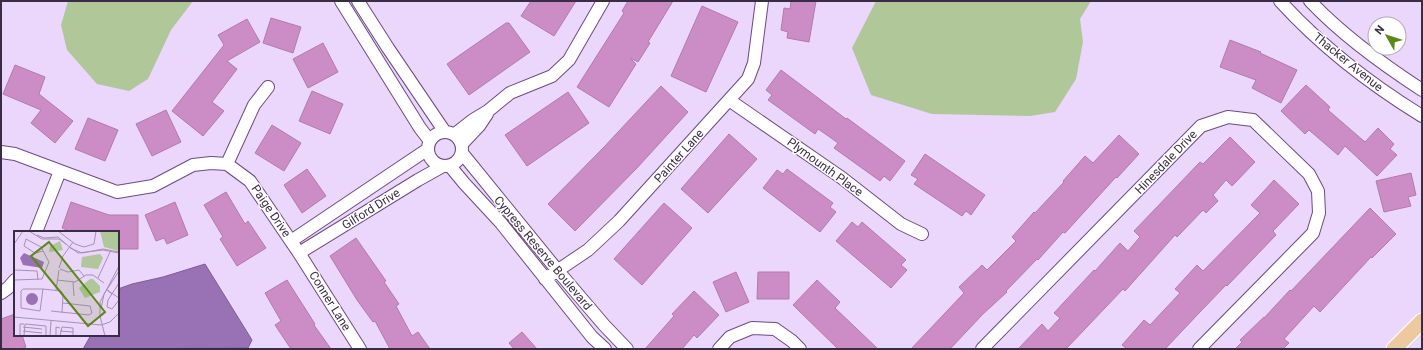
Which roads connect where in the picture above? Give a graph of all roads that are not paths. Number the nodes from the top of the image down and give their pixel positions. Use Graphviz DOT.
graph roads {
  1 [pos="341,1"];
  2 [pos="358,1"];
  3 [pos="603,1"];
  4 [pos="762,1"];
  5 [pos="1280,1"];
  6 [pos="1310,1"];
  7 [pos="366,13"];
  8 [pos="352,20"];
  9 [pos="268,87"];
  10 [pos="1422,90"];
  11 [pos="729,100"];
  12 [pos="488,111"];
  13 [pos="1422,116"];
  14 [pos="450,133"];
  15 [pos="429,145"];
  16 [pos="462,149"];
  17 [pos="1,152"];
  18 [pos="227,164"];
  19 [pos="446,166"];
  20 [pos="60,171"];
  21 [pos="36,231"];
  22 [pos="922,234"];
  23 [pos="291,241"];
  24 [pos="299,253"];
  25 [pos="558,271"];
  26 [pos="545,279"];
  27 [pos="14,281"];
  28 [pos="1,292"];
  29 [pos="1422,321"];
  30 [pos="1422,332"];
  31 [pos="360,349"];
  32 [pos="605,349"];
  33 [pos="627,349"];
  34 [pos="719,349"];
  35 [pos="800,349"];
  36 [pos="982,349"];
  37 [pos="1199,349"];
  38 [pos="1394,349"];
  39 [pos="1405,349"];
  1 -- 8 [label="street"];
  2 -- 7 [label="street"];
  3 -- 12 [label="street"];
  4 -- 11 [label="street, Painter Lane"];
  5 -- 13 [label="street, Thacker Avenue"];
  6 -- 10 [label="street, Thacker Avenue"];
  7 -- 8 [label="street"];
  7 -- 14 [label="street"];
  8 -- 15 [label="street"];
  9 -- 18 [label="street"];
  11 -- 22 [label="street, Plymounth Place"];
  11 -- 25 [label="street, Painter Lane"];
  12 -- 14 [label="street"];
  12 -- 16 [label="street"];
  14 -- 15 [label="street"];
  14 -- 16 [label="street"];
  15 -- 19 [label="street"];
  15 -- 23 [label="street, Gilford Drive"];
  16 -- 19 [label="street"];
  16 -- 25 [label="street, Cypress Reserve Boulevard"];
  17 -- 20 [label="street"];
  18 -- 20 [label="street"];
  18 -- 23 [label="street, Paige Drive"];
  19 -- 24 [label="street, Gilford Drive"];
  19 -- 26 [label="street, Cypress Reserve Boulevard"];
  20 -- 21 [label="street"];
  23 -- 24 [label="street, Paige Drive"];
  24 -- 31 [label="street, Conner Lane"];
  25 -- 26 [label="street, Painter Lane"];
  25 -- 33 [label="street, Cypress Reserve Boulevard"];
  26 -- 32 [label="street, Cypress Reserve Boulevard"];
  27 -- 28 [label="street"];
  29 -- 38 [label="main road"];
  30 -- 39 [label="main road"];
  34 -- 35 [label="street"];
  36 -- 37 [label="street, Hinesdale Drive"];
}
